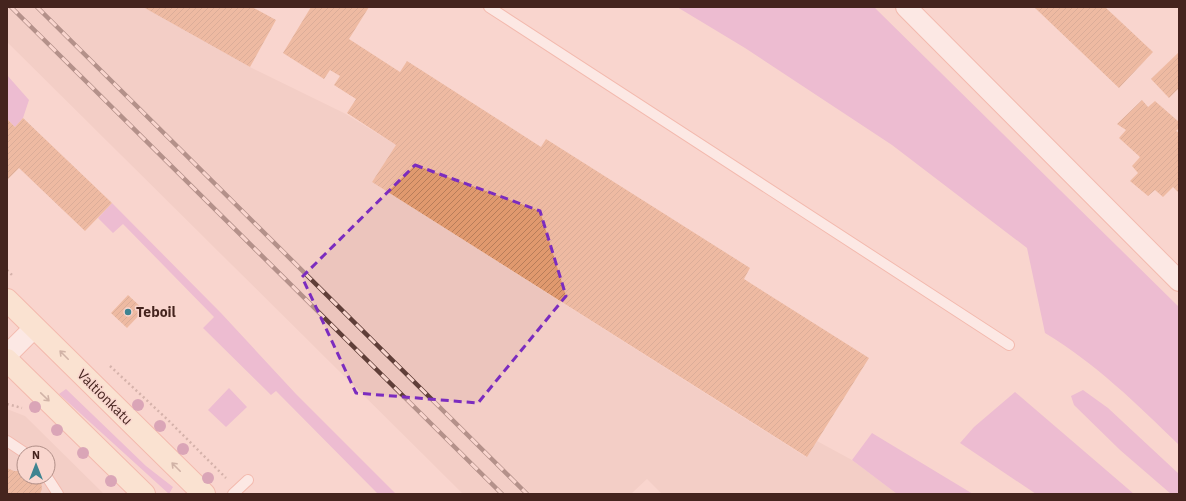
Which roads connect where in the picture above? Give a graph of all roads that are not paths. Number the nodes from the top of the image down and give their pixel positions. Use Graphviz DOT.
graph roads {
  1 [pos="489,7"];
  2 [pos="906,7"];
  3 [pos="1179,281"];
  4 [pos="7,300"];
  5 [pos="35,327"];
  6 [pos="1009,346"];
  7 [pos="7,355"];
  8 [pos="7,360"];
  9 [pos="7,441"];
  10 [pos="16,447"];
  11 [pos="248,480"];
  12 [pos="52,485"];
  13 [pos="58,494"];
  14 [pos="144,494"];
  15 [pos="204,494"];
  16 [pos="233,494"];
  1 -- 6 [label="lane"];
  2 -- 3 [label="street"];
  4 -- 5 [label="main road, Valtionkatu"];
  5 -- 7 [label="street"];
  15 -- 5 [label="main road, Valtionkatu, one-way"];
  8 -- 14 [label="main road, one-way"];
  9 -- 10 [label="lane"];
  11 -- 16 [label="lane"];
  12 -- 13 [label="lane"];
}
